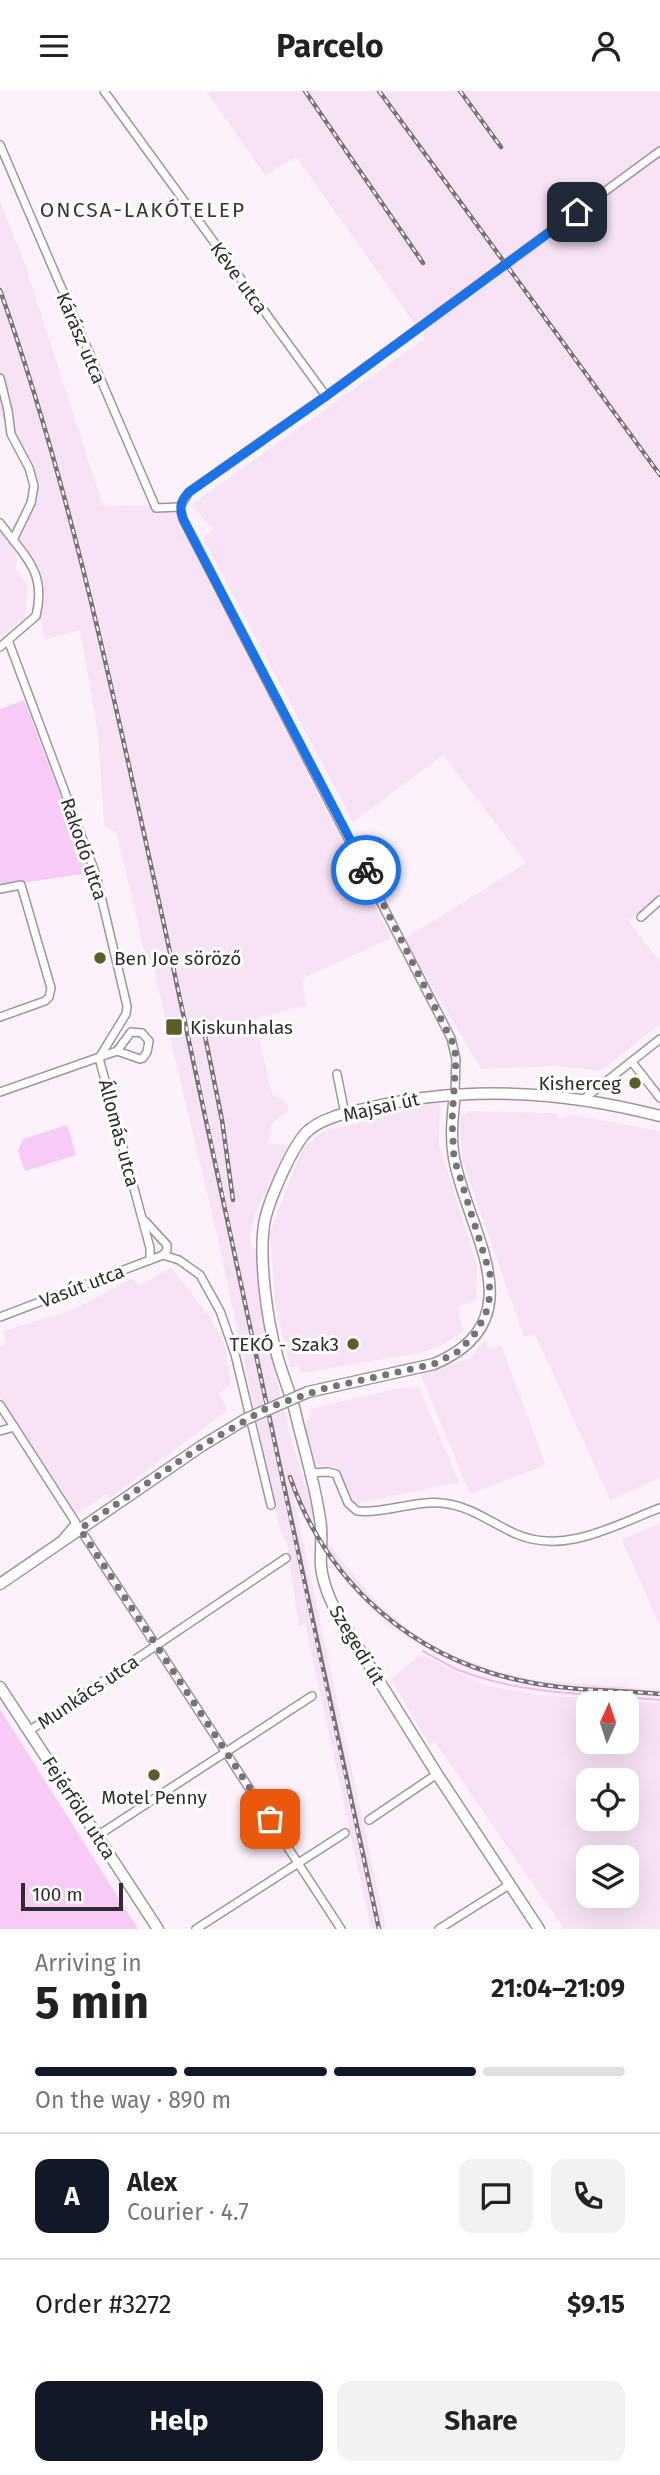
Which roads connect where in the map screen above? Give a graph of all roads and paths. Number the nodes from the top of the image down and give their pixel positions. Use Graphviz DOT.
graph roads {
  1 [pos="104,91"];
  2 [pos="0,145"];
  3 [pos="660,151"];
  4 [pos="0,378"];
  5 [pos="326,396"];
  6 [pos="180,507"];
  7 [pos="0,523"];
  8 [pos="13,540"];
  9 [pos="8,640"];
  10 [pos="0,647"];
  11 [pos="0,889"];
  12 [pos="660,900"];
  13 [pos="641,917"];
  14 [pos="0,1017"];
  15 [pos="660,1039"];
  16 [pos="117,1051"];
  17 [pos="99,1058"];
  18 [pos="632,1062"];
  19 [pos="337,1075"];
  20 [pos="0,1092"];
  21 [pos="455,1093"];
  22 [pos="477,1094"];
  23 [pos="660,1098"];
  24 [pos="584,1099"];
  25 [pos="345,1114"];
  26 [pos="660,1116"];
  27 [pos="452,1121"];
  28 [pos="139,1208"];
  29 [pos="263,1240"];
  30 [pos="163,1255"];
  31 [pos="150,1260"];
  32 [pos="0,1317"];
  33 [pos="0,1405"];
  34 [pos="14,1427"];
  35 [pos="0,1431"];
  36 [pos="309,1473"];
  37 [pos="271,1505"];
  38 [pos="660,1508"];
  39 [pos="78,1526"];
  40 [pos="286,1558"];
  41 [pos="1,1581"];
  42 [pos="156,1646"];
  43 [pos="0,1687"];
  44 [pos="312,1696"];
  45 [pos="29,1731"];
  46 [pos="225,1754"];
  47 [pos="437,1774"];
  48 [pos="369,1820"];
  49 [pos="345,1833"];
  50 [pos="97,1836"];
  51 [pos="299,1863"];
  52 [pos="509,1885"];
  53 [pos="158,1929"];
  54 [pos="196,1929"];
  55 [pos="341,1929"];
  56 [pos="439,1929"];
  57 [pos="539,1929"];
  1 -- 5 [label="street, Kéve utca"];
  2 -- 6 [label="street, Kárász utca"];
  3 -- 5 [label="street"];
  4 -- 8 [label="street"];
  5 -- 6 [label="street"];
  6 -- 21 [label="street"];
  7 -- 8 [label="street"];
  8 -- 9 [label="street"];
  9 -- 10 [label="street"];
  9 -- 17 [label="street, Rakodó utca"];
  11 -- 14 [label="street"];
  12 -- 13 [label="street"];
  15 -- 18 [label="street"];
  16 -- 16 [label="street"];
  16 -- 17 [label="street"];
  17 -- 20 [label="street"];
  17 -- 28 [label="street, Állomás utca"];
  18 -- 23 [label="street"];
  18 -- 24 [label="street"];
  19 -- 25 [label="street"];
  21 -- 22 [label="main road, Majsai út"];
  21 -- 25 [label="main road, Majsai út"];
  21 -- 27 [label="main road"];
  22 -- 24 [label="main road, Majsai út"];
  22 -- 27 [label="main road"];
  24 -- 26 [label="main road, Majsai út"];
  25 -- 29 [label="main road, Majsai út"];
  27 -- 39 [label="main road, bridge"];
  28 -- 30 [label="street, Állomás utca"];
  28 -- 31 [label="street, Állomás utca"];
  29 -- 36 [label="main road, Szegedi út"];
  30 -- 31 [label="street, Vasút utca"];
  30 -- 37 [label="street"];
  31 -- 32 [label="street, Vasút utca"];
  33 -- 34 [label="street"];
  34 -- 35 [label="street"];
  34 -- 39 [label="street"];
  36 -- 38 [label="street"];
  36 -- 47 [label="main road, Szegedi út"];
  39 -- 41 [label="main road"];
  39 -- 42 [label="street"];
  40 -- 42 [label="street, Munkács utca"];
  42 -- 45 [label="street, Munkács utca"];
  42 -- 46 [label="street"];
  43 -- 45 [label="main road, Fejérföld utca"];
  44 -- 46 [label="street"];
  45 -- 50 [label="main road, Fejérföld utca"];
  46 -- 50 [label="street"];
  46 -- 51 [label="street"];
  47 -- 48 [label="street"];
  47 -- 52 [label="main road, Szegedi út"];
  49 -- 51 [label="street"];
  50 -- 53 [label="main road, Fejérföld utca"];
  51 -- 54 [label="street"];
  51 -- 55 [label="street"];
  52 -- 56 [label="street"];
  52 -- 57 [label="main road, Szegedi út"];
}
